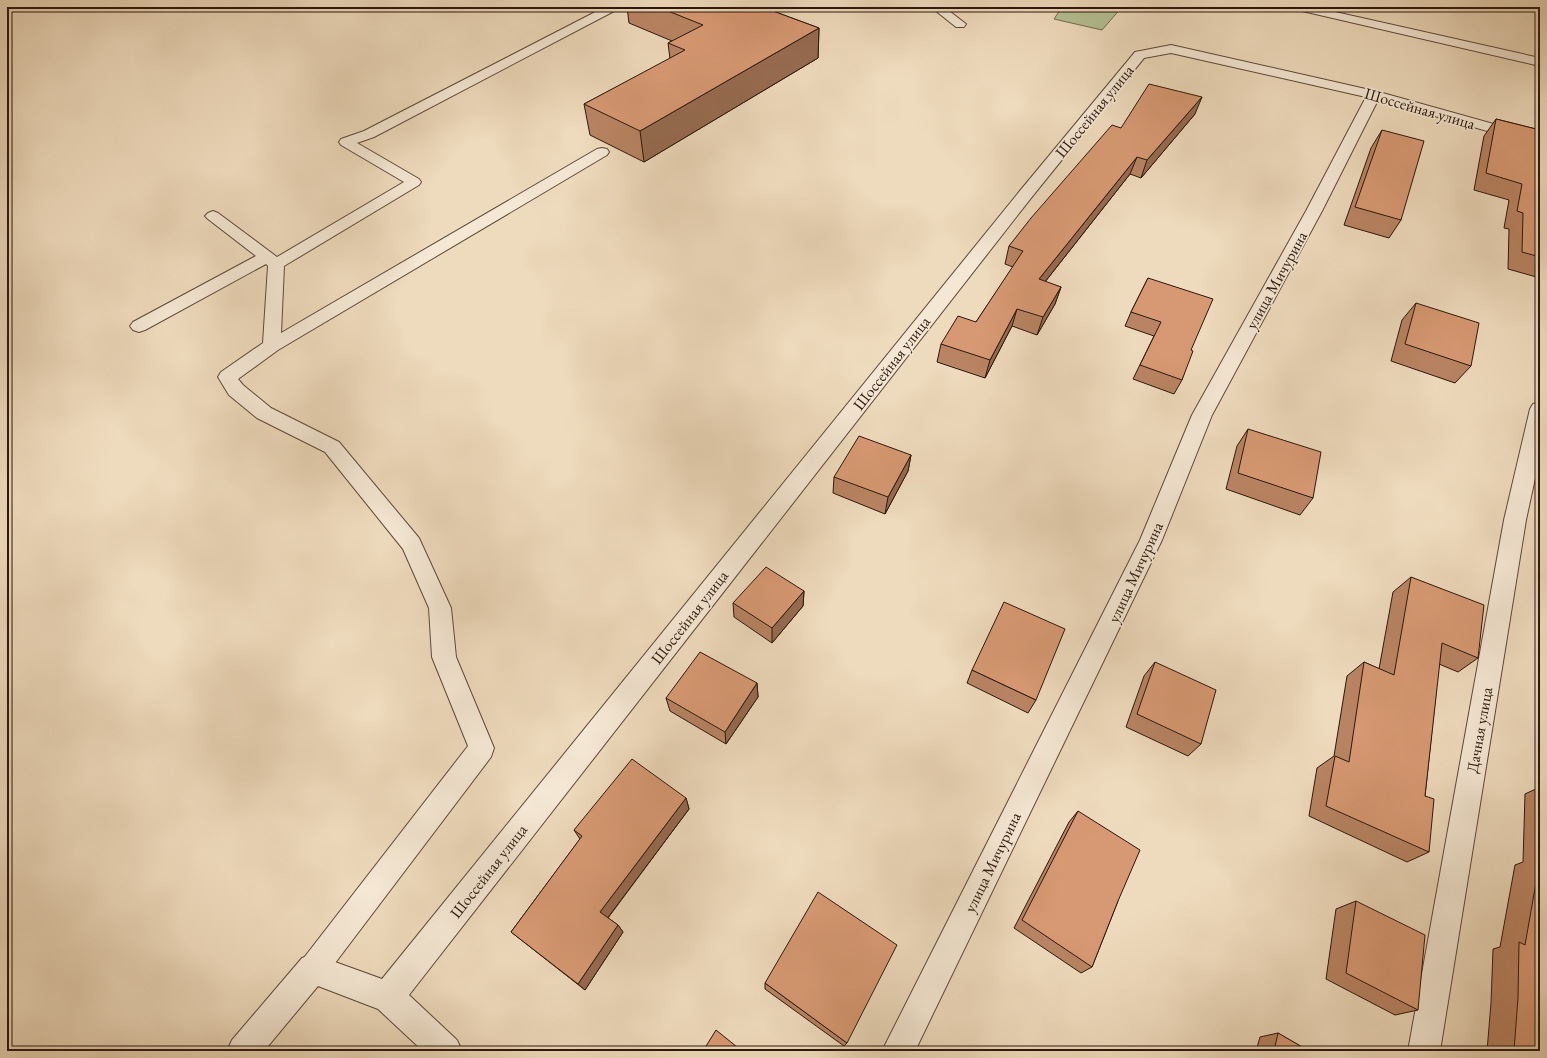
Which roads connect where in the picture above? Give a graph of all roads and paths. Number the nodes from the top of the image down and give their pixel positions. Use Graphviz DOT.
graph roads {
  1 [pos="614,7"];
  2 [pos="937,7"];
  3 [pos="1298,7"];
  4 [pos="960,24"];
  5 [pos="1540,62"];
  6 [pos="1374,94"];
  7 [pos="1540,142"];
  8 [pos="602,152"];
  9 [pos="213,216"];
  10 [pos="272,261"];
  11 [pos="139,326"];
  12 [pos="272,346"];
  13 [pos="1540,409"];
  14 [pos="313,969"];
  15 [pos="388,997"];
  16 [pos="243,1051"];
  17 [pos="446,1051"];
  18 [pos="898,1051"];
  19 [pos="1424,1051"];
  1 -- 10 [label="lane"];
  2 -- 4 [label="lane"];
  3 -- 5 [label="lane"];
  6 -- 7 [label="street, Шоссейная улица"];
  6 -- 15 [label="street, Шоссейная улица"];
  6 -- 18 [label="street, улица Мичурина"];
  8 -- 12 [label="lane"];
  9 -- 10 [label="lane"];
  10 -- 11 [label="lane"];
  10 -- 12 [label="lane"];
  12 -- 14 [label="lane"];
  13 -- 19 [label="street, Дачная улица"];
  14 -- 15 [label="street"];
  14 -- 16 [label="street"];
  15 -- 17 [label="street"];
}
